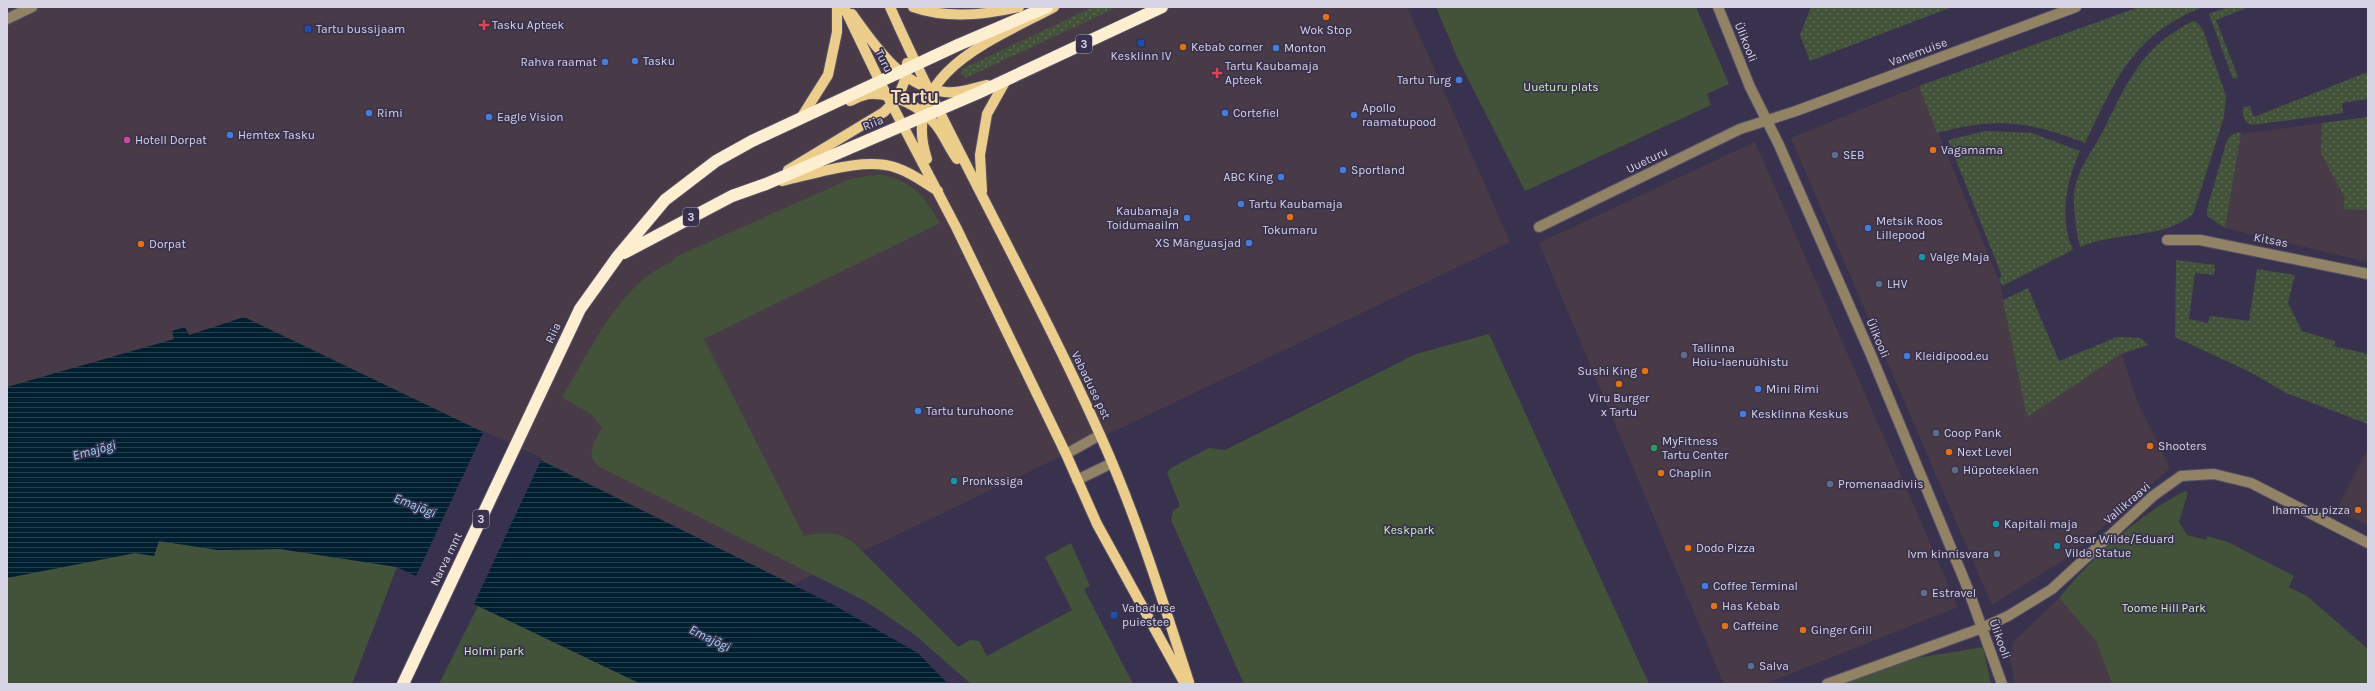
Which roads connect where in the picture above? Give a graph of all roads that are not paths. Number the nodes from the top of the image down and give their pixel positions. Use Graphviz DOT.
graph roads {
  1 [pos="32,7"];
  2 [pos="837,7"];
  3 [pos="844,7"];
  4 [pos="848,7"];
  5 [pos="889,7"];
  6 [pos="913,7"];
  7 [pos="1019,7"];
  8 [pos="1047,7"];
  9 [pos="1054,7"];
  10 [pos="1162,7"];
  11 [pos="1718,7"];
  12 [pos="2076,7"];
  13 [pos="7,19"];
  14 [pos="908,71"];
  15 [pos="1006,80"];
  16 [pos="880,82"];
  17 [pos="930,91"];
  18 [pos="892,99"];
  19 [pos="939,111"];
  20 [pos="923,115"];
  21 [pos="801,118"];
  22 [pos="1768,121"];
  23 [pos="904,125"];
  24 [pos="766,184"];
  25 [pos="938,191"];
  26 [pos="982,195"];
  27 [pos="1539,227"];
  28 [pos="2167,240"];
  29 [pos="618,256"];
  30 [pos="2368,274"];
  31 [pos="525,427"];
  32 [pos="1100,435"];
  33 [pos="1066,454"];
  34 [pos="1112,463"];
  35 [pos="1077,480"];
  36 [pos="2368,543"];
  37 [pos="1982,628"];
  38 [pos="403,684"];
  39 [pos="1185,684"];
  40 [pos="1190,684"];
  41 [pos="1827,684"];
  42 [pos="2002,684"];
  1 -- 13 [label="street"];
  2 -- 21 [label="main road"];
  3 -- 16 [label="main road, Turu"];
  4 -- 14 [label="main road"];
  5 -- 14 [label="main road"];
  6 -- 7 [label="main road"];
  8 -- 14 [label="highway, Riia / 3"];
  9 -- 17 [label="main road"];
  10 -- 15 [label="highway, Riia / 3"];
  11 -- 22 [label="street, Ülikooli"];
  12 -- 22 [label="street, Vanemuise"];
  14 -- 16 [label="highway, Riia / 3"];
  14 -- 17 [label="main road"];
  14 -- 17 [label="main road"];
  14 -- 18 [label="main road"];
  15 -- 17 [label="main road"];
  15 -- 19 [label="highway, Riia / 3"];
  15 -- 26 [label="main road"];
  16 -- 18 [label="main road, Turu"];
  16 -- 21 [label="highway, Riia / 3"];
  17 -- 19 [label="main road"];
  17 -- 20 [label="main road"];
  18 -- 20 [label="main road"];
  18 -- 21 [label="main road"];
  18 -- 23 [label="main road, Turu"];
  18 -- 24 [label="main road"];
  19 -- 20 [label="highway, Riia / 3"];
  19 -- 26 [label="main road, Vabaduse pst"];
  20 -- 23 [label="highway, Riia / 3"];
  20 -- 25 [label="main road"];
  20 -- 26 [label="main road"];
  21 -- 29 [label="highway, Riia / 3"];
  22 -- 27 [label="street, Uueturu"];
  22 -- 37 [label="street, Ülikooli"];
  23 -- 24 [label="highway, Riia / 3"];
  23 -- 25 [label="main road"];
  24 -- 25 [label="main road"];
  24 -- 29 [label="highway, Riia / 3"];
  25 -- 33 [label="main road"];
  26 -- 32 [label="main road, Vabaduse pst"];
  28 -- 30 [label="street, Kitsas"];
  29 -- 31 [label="highway, Riia / 3"];
  31 -- 38 [label="highway, Narva mnt / 3"];
  32 -- 33 [label="street"];
  32 -- 34 [label="main road, Vabaduse pst"];
  33 -- 35 [label="main road"];
  34 -- 35 [label="street"];
  34 -- 40 [label="main road, Vabaduse pst"];
  35 -- 39 [label="main road"];
  36 -- 37 [label="street, Vallikraavi"];
  37 -- 41 [label="street, Vallikraavi"];
  37 -- 42 [label="street, Ülikooli"];
}
